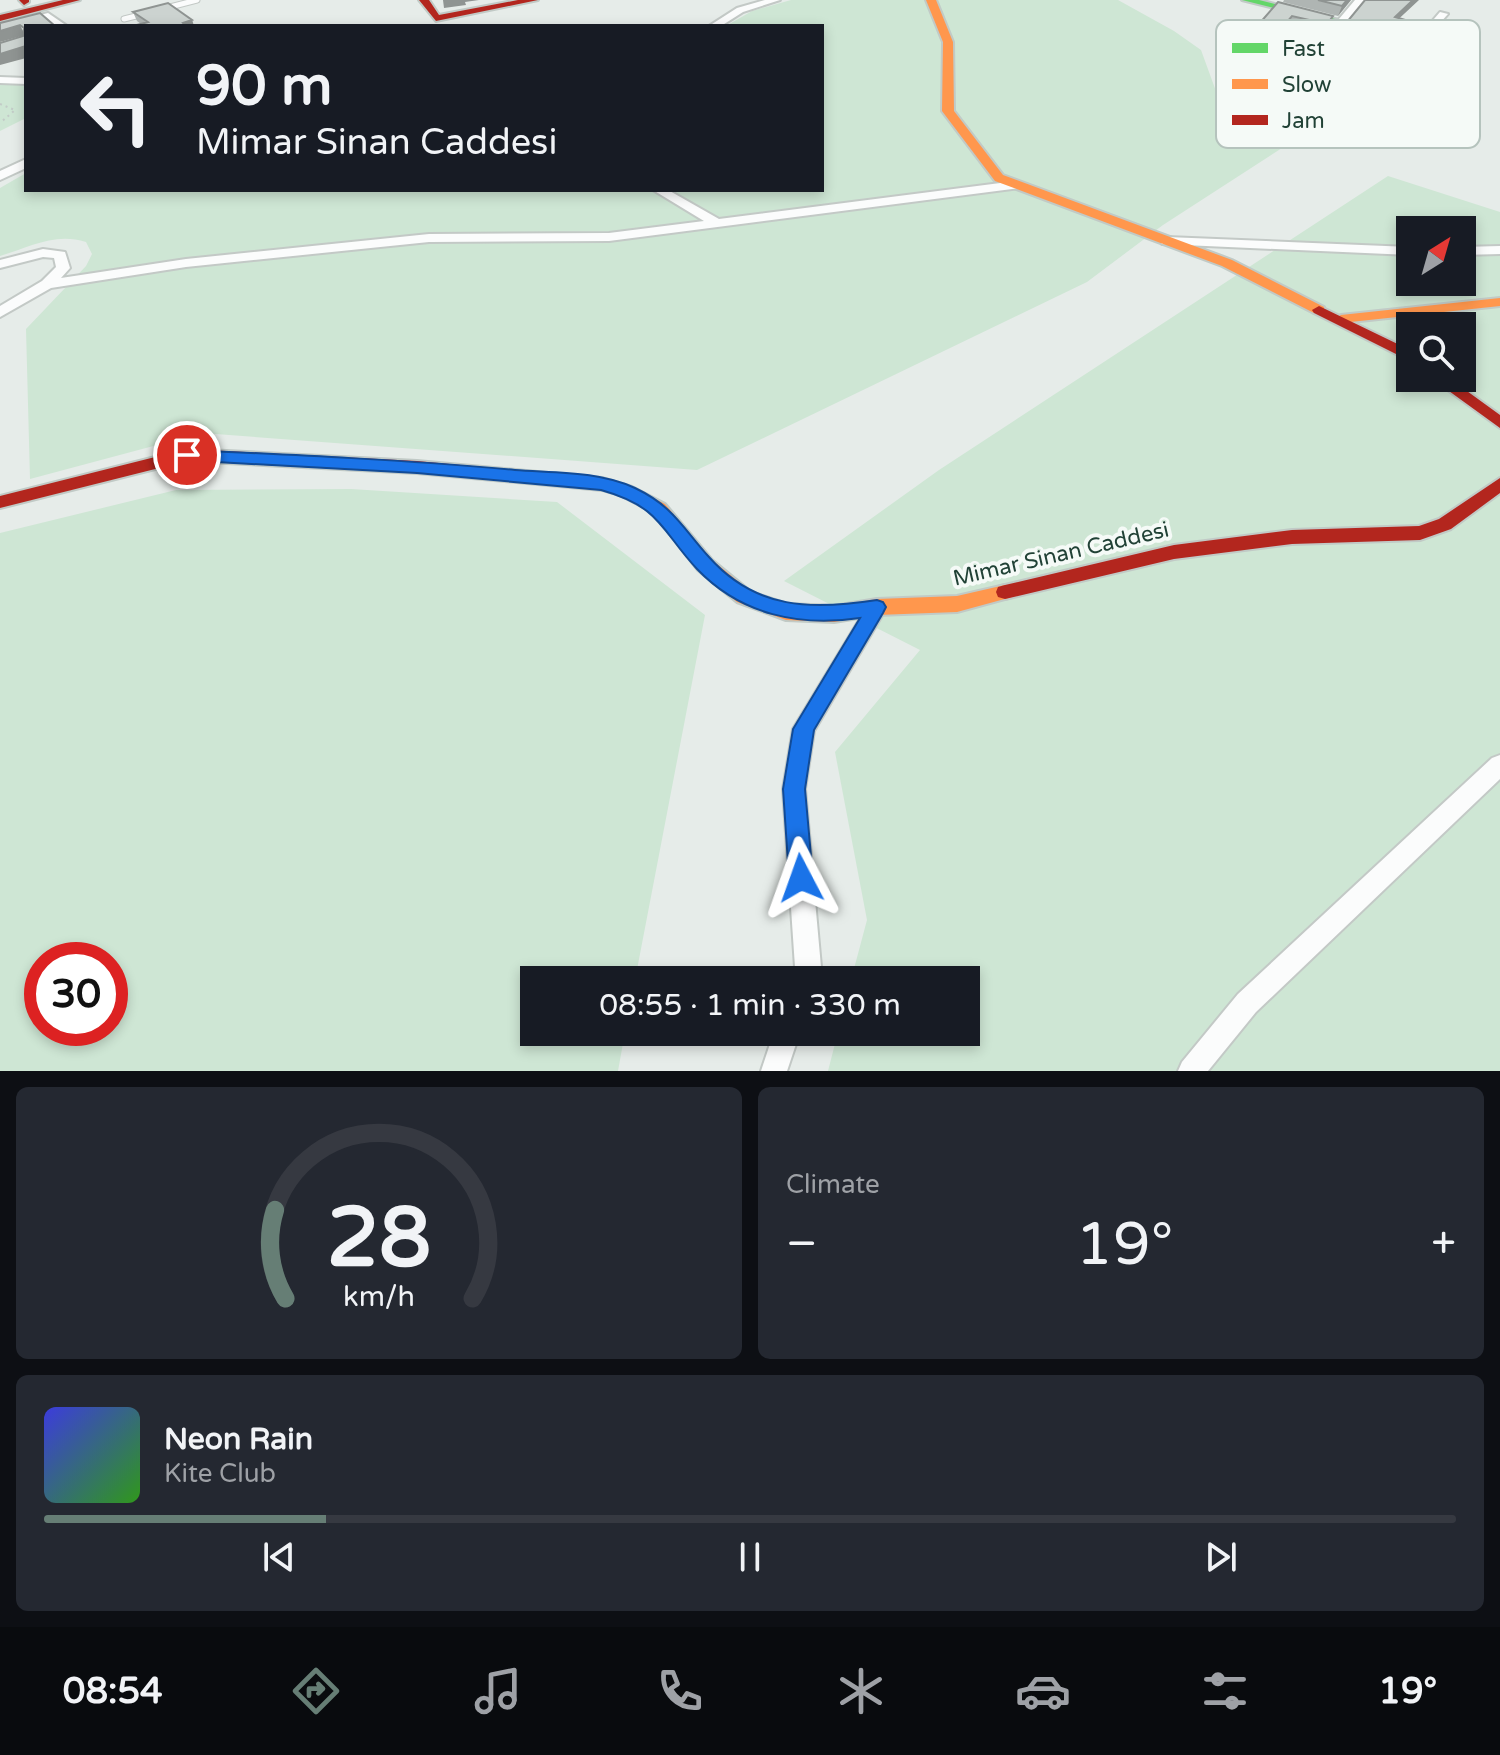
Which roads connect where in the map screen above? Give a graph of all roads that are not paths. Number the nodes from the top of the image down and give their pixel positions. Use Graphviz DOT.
graph roads {
  1 [pos="197,0"];
  2 [pos="424,0"];
  3 [pos="533,0"];
  4 [pos="775,0"];
  5 [pos="931,0"];
  6 [pos="1247,0"];
  7 [pos="1360,0"];
  8 [pos="46,6"];
  9 [pos="0,8"];
  10 [pos="1443,14"];
  11 [pos="0,18"];
  12 [pos="124,19"];
  13 [pos="1333,20"];
  14 [pos="1344,20"];
  15 [pos="1438,20"];
  16 [pos="717,24"];
  17 [pos="0,28"];
  18 [pos="0,80"];
  19 [pos="24,81"];
  20 [pos="24,164"];
  21 [pos="0,176"];
  22 [pos="1016,185"];
  23 [pos="662,192"];
  24 [pos="715,222"];
  25 [pos="1167,241"];
  26 [pos="1396,250"];
  27 [pos="1500,250"];
  28 [pos="1476,251"];
  29 [pos="0,264"];
  30 [pos="47,284"];
  31 [pos="1500,302"];
  32 [pos="0,313"];
  33 [pos="1340,319"];
  34 [pos="1396,349"];
  35 [pos="1458,392"];
  36 [pos="1500,423"];
  37 [pos="1500,484"];
  38 [pos="0,502"];
  39 [pos="877,607"];
  40 [pos="1500,765"];
  41 [pos="808,966"];
  42 [pos="782,1046"];
  43 [pos="774,1071"];
  44 [pos="1191,1071"];
  1 -- 12 [label="lane"];
  2 -- 3 [label="main road"];
  4 -- 16 [label="street"];
  5 -- 22 [label="main road"];
  6 -- 13 [label="main road"];
  7 -- 14 [label="street"];
  8 -- 9 [label="main road"];
  8 -- 11 [label="main road"];
  8 -- 17 [label="street"];
  10 -- 15 [label="street"];
  18 -- 19 [label="street"];
  20 -- 21 [label="street"];
  22 -- 24 [label="street"];
  22 -- 25 [label="main road"];
  23 -- 24 [label="street"];
  24 -- 30 [label="street"];
  25 -- 26 [label="street"];
  25 -- 33 [label="main road"];
  27 -- 28 [label="street"];
  29 -- 30 [label="street"];
  30 -- 32 [label="street"];
  31 -- 33 [label="main road"];
  33 -- 34 [label="main road"];
  35 -- 36 [label="main road"];
  37 -- 39 [label="main road, Mimar Sinan Caddesi"];
  38 -- 39 [label="main road, Mimar Sinan Caddesi"];
  39 -- 41 [label="street"];
  40 -- 44 [label="street"];
  42 -- 43 [label="street"];
}
